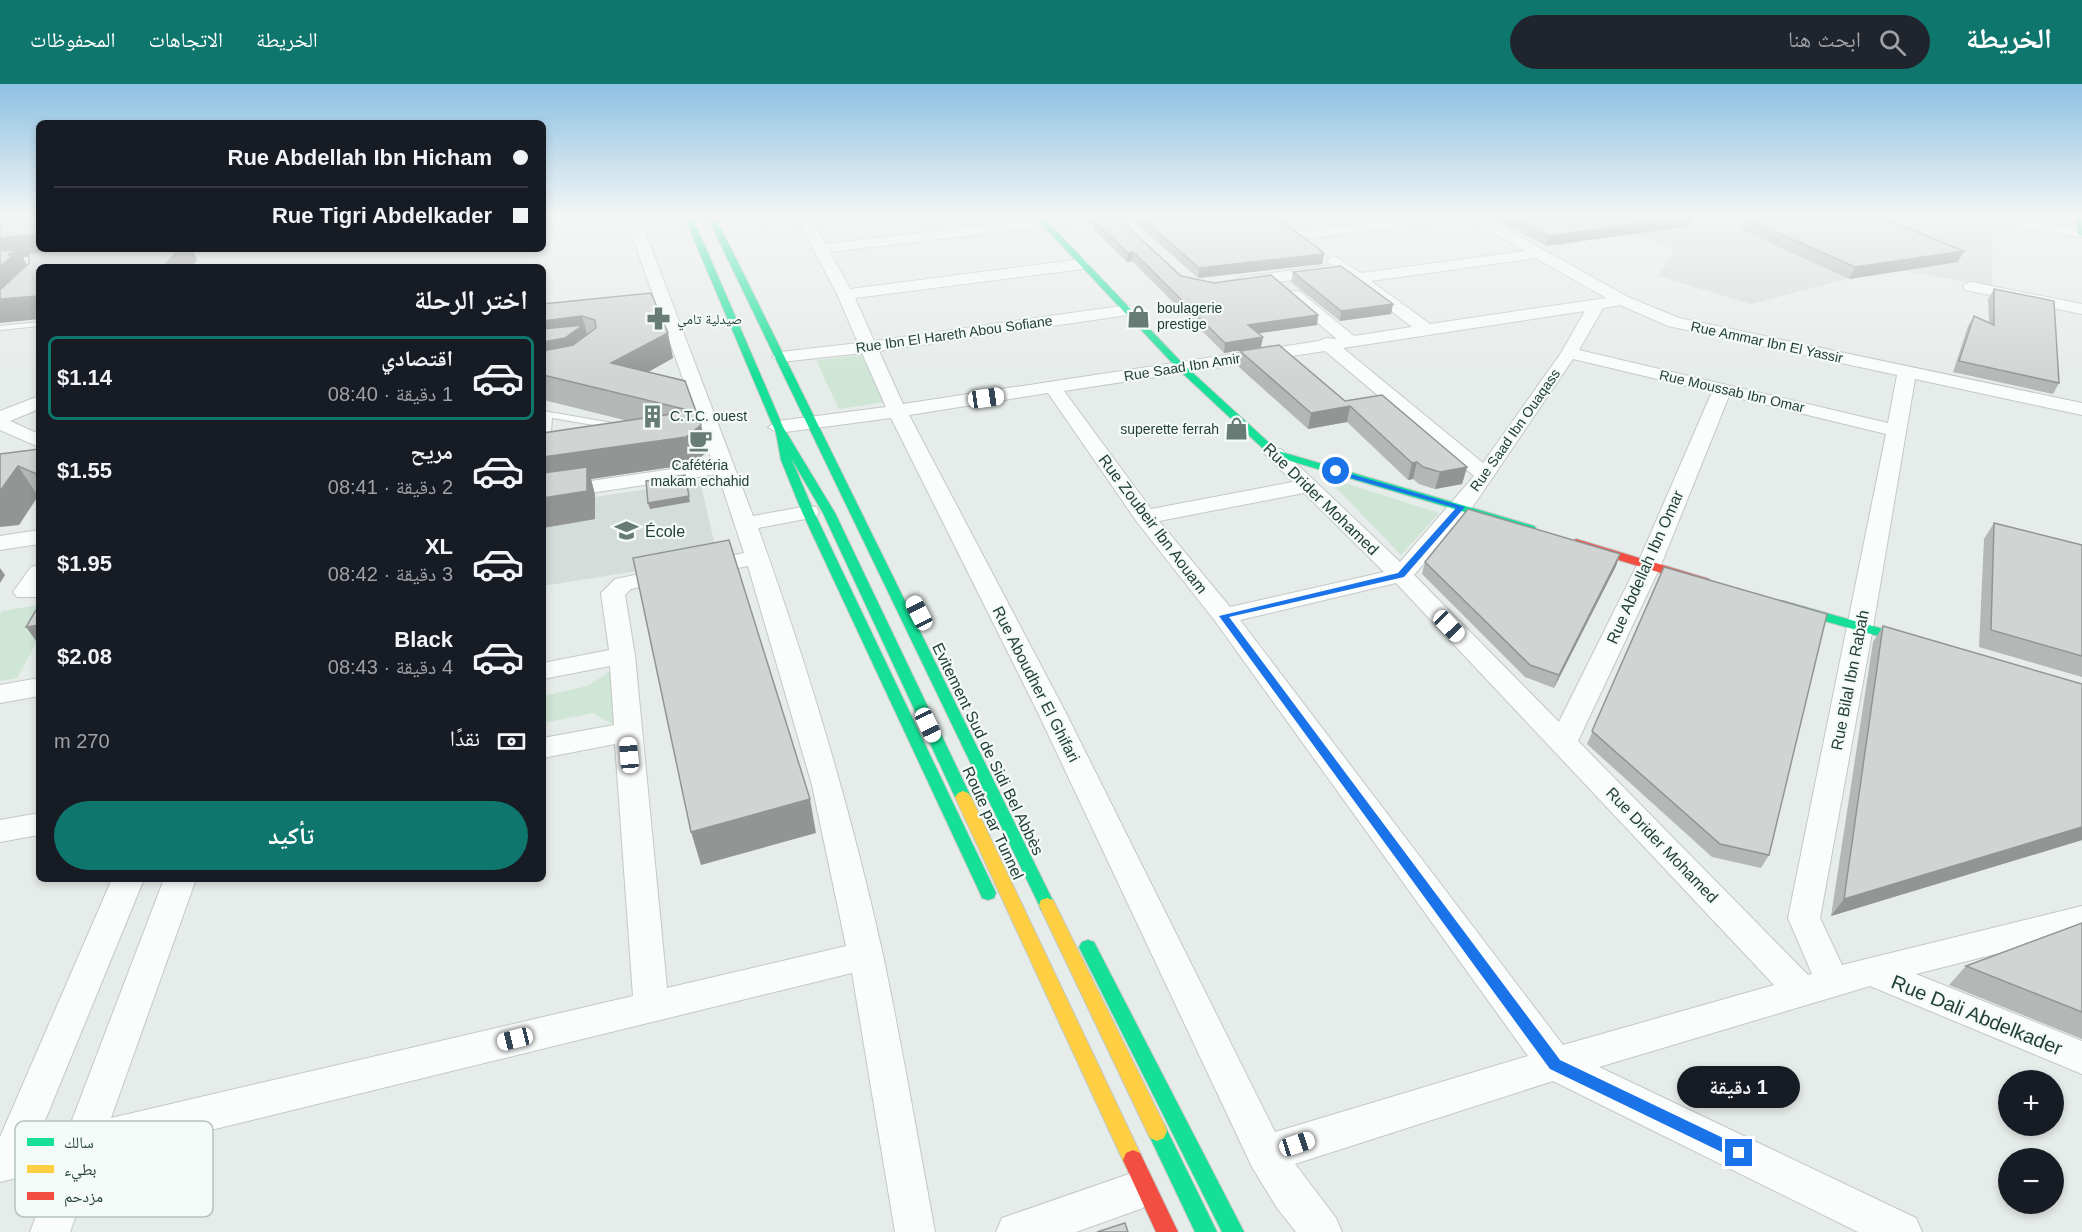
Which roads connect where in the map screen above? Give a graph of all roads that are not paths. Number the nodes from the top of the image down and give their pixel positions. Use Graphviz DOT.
graph roads {
  1 [pos="652,270"];
  2 [pos="711,270"];
  3 [pos="738,270"];
  4 [pos="831,270"];
  5 [pos="1038,270"];
  6 [pos="1088,270"];
  7 [pos="1335,270"];
  8 [pos="1348,270"];
  9 [pos="1419,270"];
  10 [pos="1568,270"];
  11 [pos="1274,278"];
  12 [pos="1359,278"];
  13 [pos="1227,284"];
  14 [pos="1971,287"];
  15 [pos="845,294"];
  16 [pos="1622,300"];
  17 [pos="1596,305"];
  18 [pos="666,307"];
  19 [pos="2082,309"];
  20 [pos="644,310"];
  21 [pos="1128,310"];
  22 [pos="36,324"];
  23 [pos="0,328"];
  24 [pos="1425,328"];
  25 [pos="1349,340"];
  26 [pos="1326,343"];
  27 [pos="869,347"];
  28 [pos="1569,353"];
  29 [pos="781,357"];
  30 [pos="1181,367"];
  31 [pos="1907,371"];
  32 [pos="1053,388"];
  33 [pos="1723,388"];
  34 [pos="36,403"];
  35 [pos="2082,409"];
  36 [pos="897,411"];
  37 [pos="546,414"];
  38 [pos="0,418"];
  39 [pos="0,423"];
  40 [pos="814,426"];
  41 [pos="779,430"];
  42 [pos="1895,430"];
  43 [pos="36,440"];
  44 [pos="603,445"];
  45 [pos="556,451"];
  46 [pos="546,452"];
  47 [pos="1274,453"];
  48 [pos="726,467"];
  49 [pos="1485,475"];
  50 [pos="1307,486"];
  51 [pos="546,494"];
  52 [pos="1461,507"];
  53 [pos="808,512"];
  54 [pos="1145,517"];
  55 [pos="744,524"];
  56 [pos="1538,531"];
  57 [pos="36,537"];
  58 [pos="1560,538"];
  59 [pos="0,543"];
  60 [pos="758,557"];
  61 [pos="1649,565"];
  62 [pos="1401,575"];
  63 [pos="36,576"];
  64 [pos="1716,585"];
  65 [pos="36,590"];
  66 [pos="1772,601"];
  67 [pos="1224,616"];
  68 [pos="1861,627"];
  69 [pos="1938,650"];
  70 [pos="622,656"];
  71 [pos="546,670"];
  72 [pos="36,688"];
  73 [pos="0,694"];
  74 [pos="968,709"];
  75 [pos="627,732"];
  76 [pos="1563,743"];
  77 [pos="546,747"];
  78 [pos="36,825"];
  79 [pos="0,831"];
  80 [pos="127,882"];
  81 [pos="179,882"];
  82 [pos="992,902"];
  83 [pos="2082,919"];
  84 [pos="1081,933"];
  85 [pos="866,955"];
  86 [pos="1871,971"];
  87 [pos="1818,987"];
  88 [pos="651,1006"];
  89 [pos="2082,1058"];
  90 [pos="1555,1064"];
  91 [pos="22,1121"];
  92 [pos="91,1121"];
  93 [pos="178,1121"];
  94 [pos="15,1137"];
  95 [pos="1266,1154"];
  96 [pos="4,1162"];
  97 [pos="1129,1194"];
  98 [pos="56,1217"];
  99 [pos="50,1232"];
  100 [pos="915,1232"];
  101 [pos="1016,1232"];
  102 [pos="1167,1232"];
  103 [pos="1206,1232"];
  104 [pos="1233,1232"];
  105 [pos="1322,1232"];
  106 [pos="1902,1232"];
  1 -- 18 [label="street"];
  2 -- 41 [label="main road"];
  3 -- 29 [label="main road, Evitement Sud de Sidi Bel Abbès"];
  4 -- 15 [label="street, Rue Aboudher El Ghifari"];
  5 -- 15 [label="street"];
  6 -- 21 [label="main road, Rue Drider Mohamed"];
  7 -- 11 [label="street"];
  8 -- 12 [label="street"];
  9 -- 12 [label="street"];
  10 -- 16 [label="street, Rue Ammar Ibn El Yassir"];
  11 -- 13 [label="street"];
  11 -- 25 [label="street"];
  12 -- 24 [label="street"];
  14 -- 19 [label="street"];
  15 -- 27 [label="street, Rue Aboudher El Ghifari"];
  16 -- 17 [label="street, Rue Saad Ibn Amir"];
  16 -- 31 [label="street, Rue Ammar Ibn El Yassir"];
  17 -- 24 [label="street, Rue Saad Ibn Amir"];
  17 -- 28 [label="street, Rue Saad Ibn Ouaqass"];
  18 -- 20 [label="street"];
  18 -- 48 [label="street"];
  21 -- 27 [label="street, Rue Ibn El Hareth Abou Sofiane"];
  21 -- 30 [label="main road, Rue Drider Mohamed"];
  22 -- 23 [label="lane"];
  24 -- 25 [label="street, Rue Saad Ibn Amir"];
  25 -- 26 [label="street, Rue Saad Ibn Amir"];
  26 -- 30 [label="street, Rue Saad Ibn Amir"];
  26 -- 49 [label="street"];
  27 -- 29 [label="street, Rue Ibn El Hareth Abou Sofiane"];
  27 -- 36 [label="street, Rue Aboudher El Ghifari"];
  28 -- 33 [label="street, Rue Moussab Ibn Omar"];
  28 -- 49 [label="street, Rue Saad Ibn Ouaqass"];
  29 -- 40 [label="main road, Evitement Sud de Sidi Bel Abbès"];
  30 -- 32 [label="street, Rue Saad Ibn Amir"];
  30 -- 47 [label="main road, Rue Drider Mohamed"];
  31 -- 35 [label="street, Rue Ammar Ibn El Yassir"];
  31 -- 42 [label="street, Rue Bilal Ibn Rabah"];
  32 -- 36 [label="street, Rue Saad Ibn Amir"];
  32 -- 54 [label="street, Rue Zoubeir Ibn Aouam"];
  33 -- 42 [label="street, Rue Moussab Ibn Omar"];
  33 -- 61 [label="street, Rue Abdellah Ibn Omar"];
  34 -- 38 [label="street"];
  36 -- 40 [label="street, Rue Saad Ibn Amir"];
  36 -- 95 [label="street, Rue Aboudher El Ghifari"];
  37 -- 44 [label="lane"];
  39 -- 43 [label="street"];
  40 -- 41 [label="street, Rue Saad Ibn Amir"];
  40 -- 74 [label="main road"];
  40 -- 103 [label="main road, Evitement Sud de Sidi Bel Abbès"];
  41 -- 53 [label="main road"];
  41 -- 102 [label="main road, Route par Tunnel"];
  42 -- 68 [label="street, Rue Bilal Ibn Rabah"];
  45 -- 46 [label="lane"];
  47 -- 50 [label="street, Rue Drider Mohamed"];
  47 -- 52 [label="main road"];
  48 -- 51 [label="street"];
  48 -- 55 [label="street"];
  49 -- 52 [label="street, Rue Saad Ibn Ouaqass"];
  50 -- 54 [label="street"];
  50 -- 62 [label="street, Rue Drider Mohamed"];
  52 -- 56 [label="main road"];
  52 -- 62 [label="street, Rue Saad Ibn Ouaqass"];
  53 -- 55 [label="street"];
  53 -- 82 [label="main road"];
  54 -- 67 [label="street, Rue Zoubeir Ibn Aouam"];
  55 -- 60 [label="street"];
  57 -- 59 [label="street"];
  58 -- 61 [label="main road"];
  60 -- 70 [label="street"];
  60 -- 85 [label="street"];
  61 -- 64 [label="main road"];
  61 -- 76 [label="street, Rue Abdellah Ibn Omar"];
  62 -- 67 [label="street"];
  62 -- 76 [label="street, Rue Drider Mohamed"];
  63 -- 65 [label="street"];
  66 -- 68 [label="main road"];
  67 -- 90 [label="street, Rue Zoubeir Ibn Aouam"];
  68 -- 69 [label="main road"];
  68 -- 87 [label="street, Rue Bilal Ibn Rabah"];
  70 -- 71 [label="street"];
  70 -- 75 [label="street"];
  72 -- 73 [label="street"];
  75 -- 77 [label="street"];
  75 -- 88 [label="street"];
  76 -- 87 [label="street, Rue Drider Mohamed"];
  78 -- 79 [label="street"];
  80 -- 91 [label="street"];
  81 -- 92 [label="street"];
  83 -- 86 [label="street"];
  84 -- 104 [label="main road"];
  85 -- 88 [label="street"];
  85 -- 100 [label="street"];
  86 -- 87 [label="street"];
  86 -- 89 [label="street, Rue Dali Abdelkader"];
  87 -- 90 [label="street"];
  88 -- 93 [label="street"];
  90 -- 95 [label="street"];
  90 -- 106 [label="street"];
  94 -- 96 [label="street"];
  95 -- 105 [label="street, Rue Aboudher El Ghifari"];
  97 -- 101 [label="street"];
  98 -- 99 [label="street"];
}
